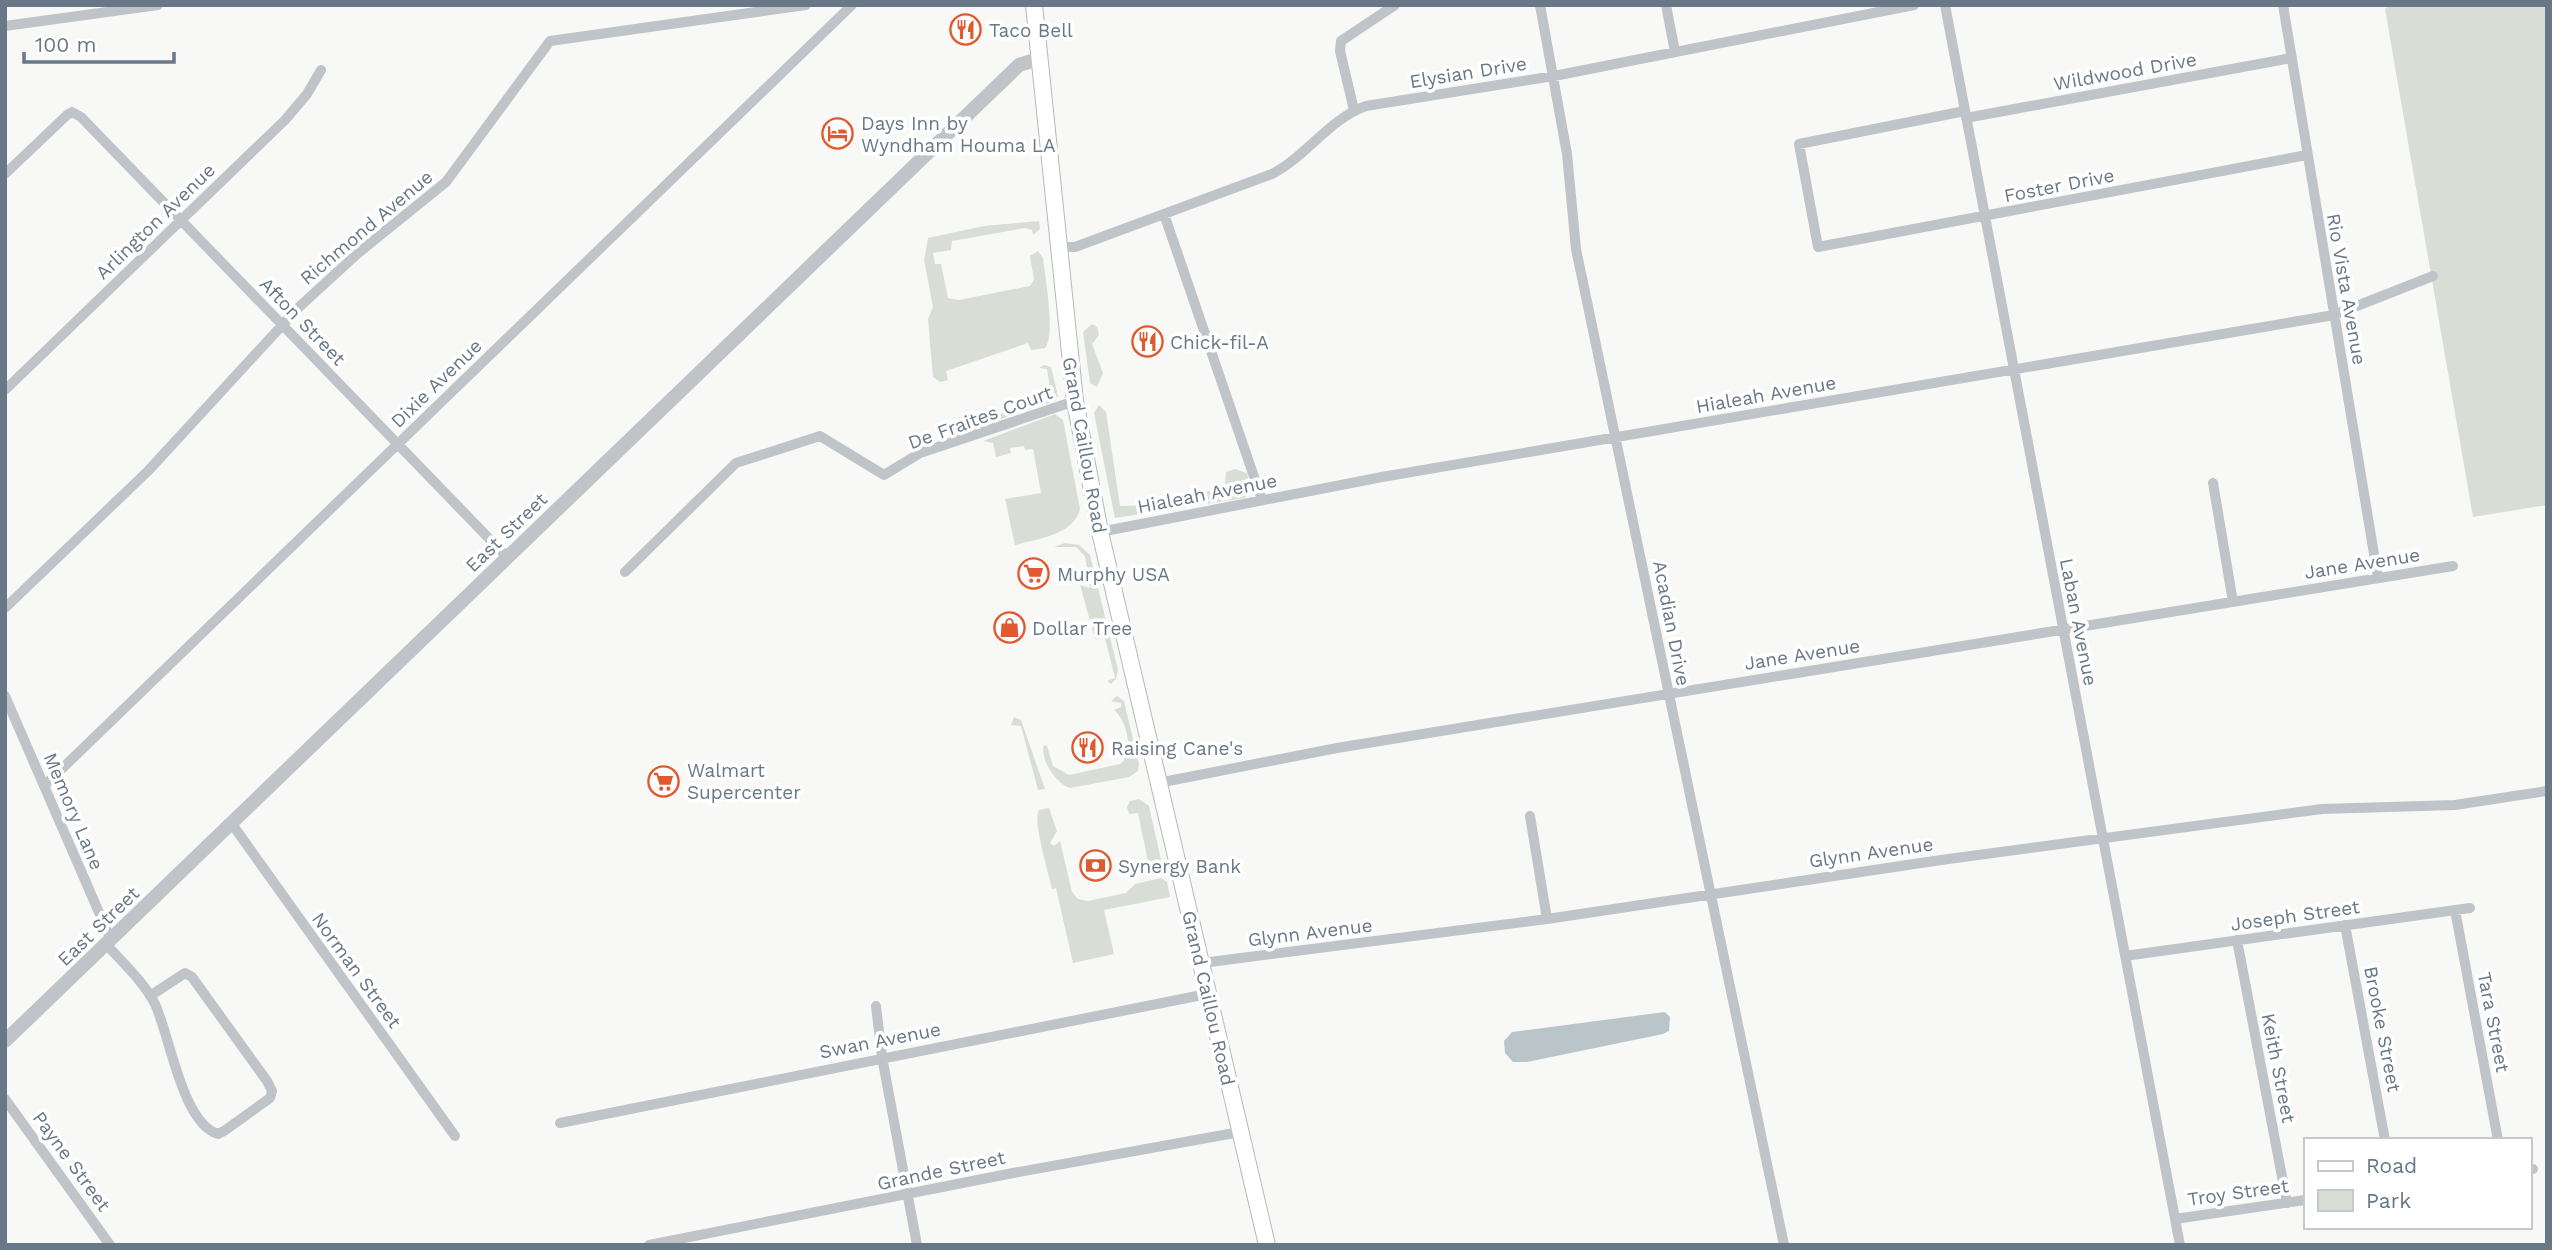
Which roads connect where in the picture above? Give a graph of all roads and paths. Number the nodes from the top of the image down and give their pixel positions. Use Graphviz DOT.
graph roads {
  1 [pos="158,5"];
  2 [pos="806,5"];
  3 [pos="852,5"];
  4 [pos="1034,5"];
  5 [pos="1395,5"];
  6 [pos="1540,5"];
  7 [pos="1666,5"];
  8 [pos="1914,5"];
  9 [pos="1945,5"];
  10 [pos="2283,5"];
  11 [pos="5,26"];
  12 [pos="1675,52"];
  13 [pos="2291,58"];
  14 [pos="1038,59"];
  15 [pos="321,70"];
  16 [pos="1554,76"];
  17 [pos="1354,110"];
  18 [pos="1965,114"];
  19 [pos="2307,155"];
  20 [pos="5,174"];
  21 [pos="1164,214"];
  22 [pos="1985,216"];
  23 [pos="181,221"];
  24 [pos="1057,247"];
  25 [pos="1818,247"];
  26 [pos="2432,276"];
  27 [pos="2334,315"];
  28 [pos="282,325"];
  29 [pos="2014,369"];
  30 [pos="5,390"];
  31 [pos="1075,401"];
  32 [pos="1615,437"];
  33 [pos="398,445"];
  34 [pos="2213,483"];
  35 [pos="1262,500"];
  36 [pos="1100,531"];
  37 [pos="507,557"];
  38 [pos="2453,566"];
  39 [pos="625,572"];
  40 [pos="2378,578"];
  41 [pos="2232,602"];
  42 [pos="5,608"];
  43 [pos="2063,629"];
  44 [pos="1669,694"];
  45 [pos="5,696"];
  46 [pos="1158,783"];
  47 [pos="44,786"];
  48 [pos="2547,791"];
  49 [pos="1530,816"];
  50 [pos="232,824"];
  51 [pos="2102,838"];
  52 [pos="1709,893"];
  53 [pos="2470,908"];
  54 [pos="2455,910"];
  55 [pos="1547,919"];
  56 [pos="2345,925"];
  57 [pos="2237,940"];
  58 [pos="109,942"];
  59 [pos="2124,956"];
  60 [pos="1202,963"];
  61 [pos="1207,994"];
  62 [pos="150,996"];
  63 [pos="876,1006"];
  64 [pos="5,1041"];
  65 [pos="882,1057"];
  66 [pos="5,1099"];
  67 [pos="560,1123"];
  68 [pos="1240,1132"];
  69 [pos="455,1136"];
  70 [pos="2385,1138"];
  71 [pos="2498,1138"];
  72 [pos="909,1195"];
  73 [pos="2304,1200"];
  74 [pos="2287,1203"];
  75 [pos="2175,1219"];
  76 [pos="110,1245"];
  77 [pos="649,1245"];
  78 [pos="917,1245"];
  79 [pos="1265,1245"];
  80 [pos="1784,1245"];
  81 [pos="2180,1245"];
  1 -- 11 [label="street"];
  2 -- 28 [label="street, Richmond Avenue"];
  3 -- 33 [label="street, Dixie Avenue"];
  4 -- 14 [label="main road, Grand Caillou Road"];
  5 -- 17 [label="street"];
  6 -- 16 [label="street, Acadian Drive"];
  7 -- 12 [label="street"];
  8 -- 12 [label="street, Elysian Drive"];
  9 -- 18 [label="street, Laban Avenue"];
  10 -- 13 [label="street, Rio Vista Avenue"];
  12 -- 16 [label="street, Elysian Drive"];
  13 -- 18 [label="street, Wildwood Drive"];
  13 -- 19 [label="street, Rio Vista Avenue"];
  14 -- 24 [label="main road, Grand Caillou Road"];
  14 -- 37 [label="street, East Street"];
  15 -- 23 [label="street, Arlington Avenue"];
  16 -- 17 [label="street, Elysian Drive"];
  16 -- 32 [label="street, Acadian Drive"];
  17 -- 21 [label="street, Elysian Drive"];
  18 -- 22 [label="street, Laban Avenue"];
  18 -- 25 [label="street, Wildwood Drive"];
  19 -- 22 [label="street, Foster Drive"];
  19 -- 27 [label="street, Rio Vista Avenue"];
  20 -- 23 [label="street, Afton Street"];
  21 -- 24 [label="street, Elysian Drive"];
  21 -- 35 [label="street"];
  22 -- 25 [label="street, Foster Drive"];
  22 -- 29 [label="street, Laban Avenue"];
  23 -- 28 [label="street, Afton Street"];
  23 -- 30 [label="street, Arlington Avenue"];
  24 -- 31 [label="main road, Grand Caillou Road"];
  26 -- 27 [label="street, Hialeah Avenue"];
  27 -- 29 [label="street, Hialeah Avenue"];
  27 -- 40 [label="street, Rio Vista Avenue"];
  28 -- 33 [label="street, Afton Street"];
  28 -- 42 [label="street, Richmond Avenue"];
  29 -- 32 [label="street, Hialeah Avenue"];
  29 -- 43 [label="street, Laban Avenue"];
  31 -- 36 [label="main road, Grand Caillou Road"];
  31 -- 39 [label="street, De Fraites Court"];
  32 -- 35 [label="street, Hialeah Avenue"];
  32 -- 44 [label="street, Acadian Drive"];
  33 -- 37 [label="street, Afton Street"];
  33 -- 47 [label="street, Dixie Avenue"];
  34 -- 41 [label="street"];
  35 -- 36 [label="street, Hialeah Avenue"];
  36 -- 46 [label="main road, Grand Caillou Road"];
  37 -- 50 [label="street, East Street"];
  38 -- 40 [label="street, Jane Avenue"];
  40 -- 41 [label="street, Jane Avenue"];
  41 -- 43 [label="street, Jane Avenue"];
  43 -- 44 [label="street, Jane Avenue"];
  43 -- 51 [label="street, Laban Avenue"];
  44 -- 46 [label="street, Jane Avenue"];
  44 -- 52 [label="street, Acadian Drive"];
  45 -- 47 [label="street, Memory Lane"];
  46 -- 60 [label="main road, Grand Caillou Road"];
  47 -- 58 [label="street, Memory Lane"];
  48 -- 51 [label="street, Glynn Avenue"];
  49 -- 55 [label="street"];
  50 -- 58 [label="street, East Street"];
  50 -- 69 [label="street, Norman Street"];
  51 -- 52 [label="street, Glynn Avenue"];
  51 -- 59 [label="street, Laban Avenue"];
  52 -- 55 [label="street, Glynn Avenue"];
  52 -- 80 [label="street, Acadian Drive"];
  53 -- 54 [label="street, Joseph Street"];
  54 -- 56 [label="street, Joseph Street"];
  54 -- 71 [label="street, Tara Street"];
  55 -- 60 [label="street, Glynn Avenue"];
  56 -- 57 [label="street, Joseph Street"];
  56 -- 70 [label="street, Brooke Street"];
  57 -- 59 [label="street, Joseph Street"];
  57 -- 74 [label="street, Keith Street"];
  58 -- 62 [label="street, Memory Lane"];
  58 -- 64 [label="street, East Street"];
  59 -- 75 [label="street, Laban Avenue"];
  60 -- 61 [label="main road, Grand Caillou Road"];
  61 -- 65 [label="street, Swan Avenue"];
  61 -- 68 [label="main road, Grand Caillou Road"];
  62 -- 62 [label="street, Memory Lane"];
  63 -- 65 [label="street"];
  65 -- 67 [label="street, Swan Avenue"];
  65 -- 72 [label="street"];
  66 -- 76 [label="street, Payne Street"];
  68 -- 72 [label="street, Grande Street"];
  68 -- 79 [label="main road, Grand Caillou Road"];
  72 -- 77 [label="street, Grande Street"];
  72 -- 78 [label="street"];
  73 -- 74 [label="street, Troy Street"];
  74 -- 75 [label="street, Troy Street"];
  75 -- 81 [label="street, Laban Avenue"];
}
